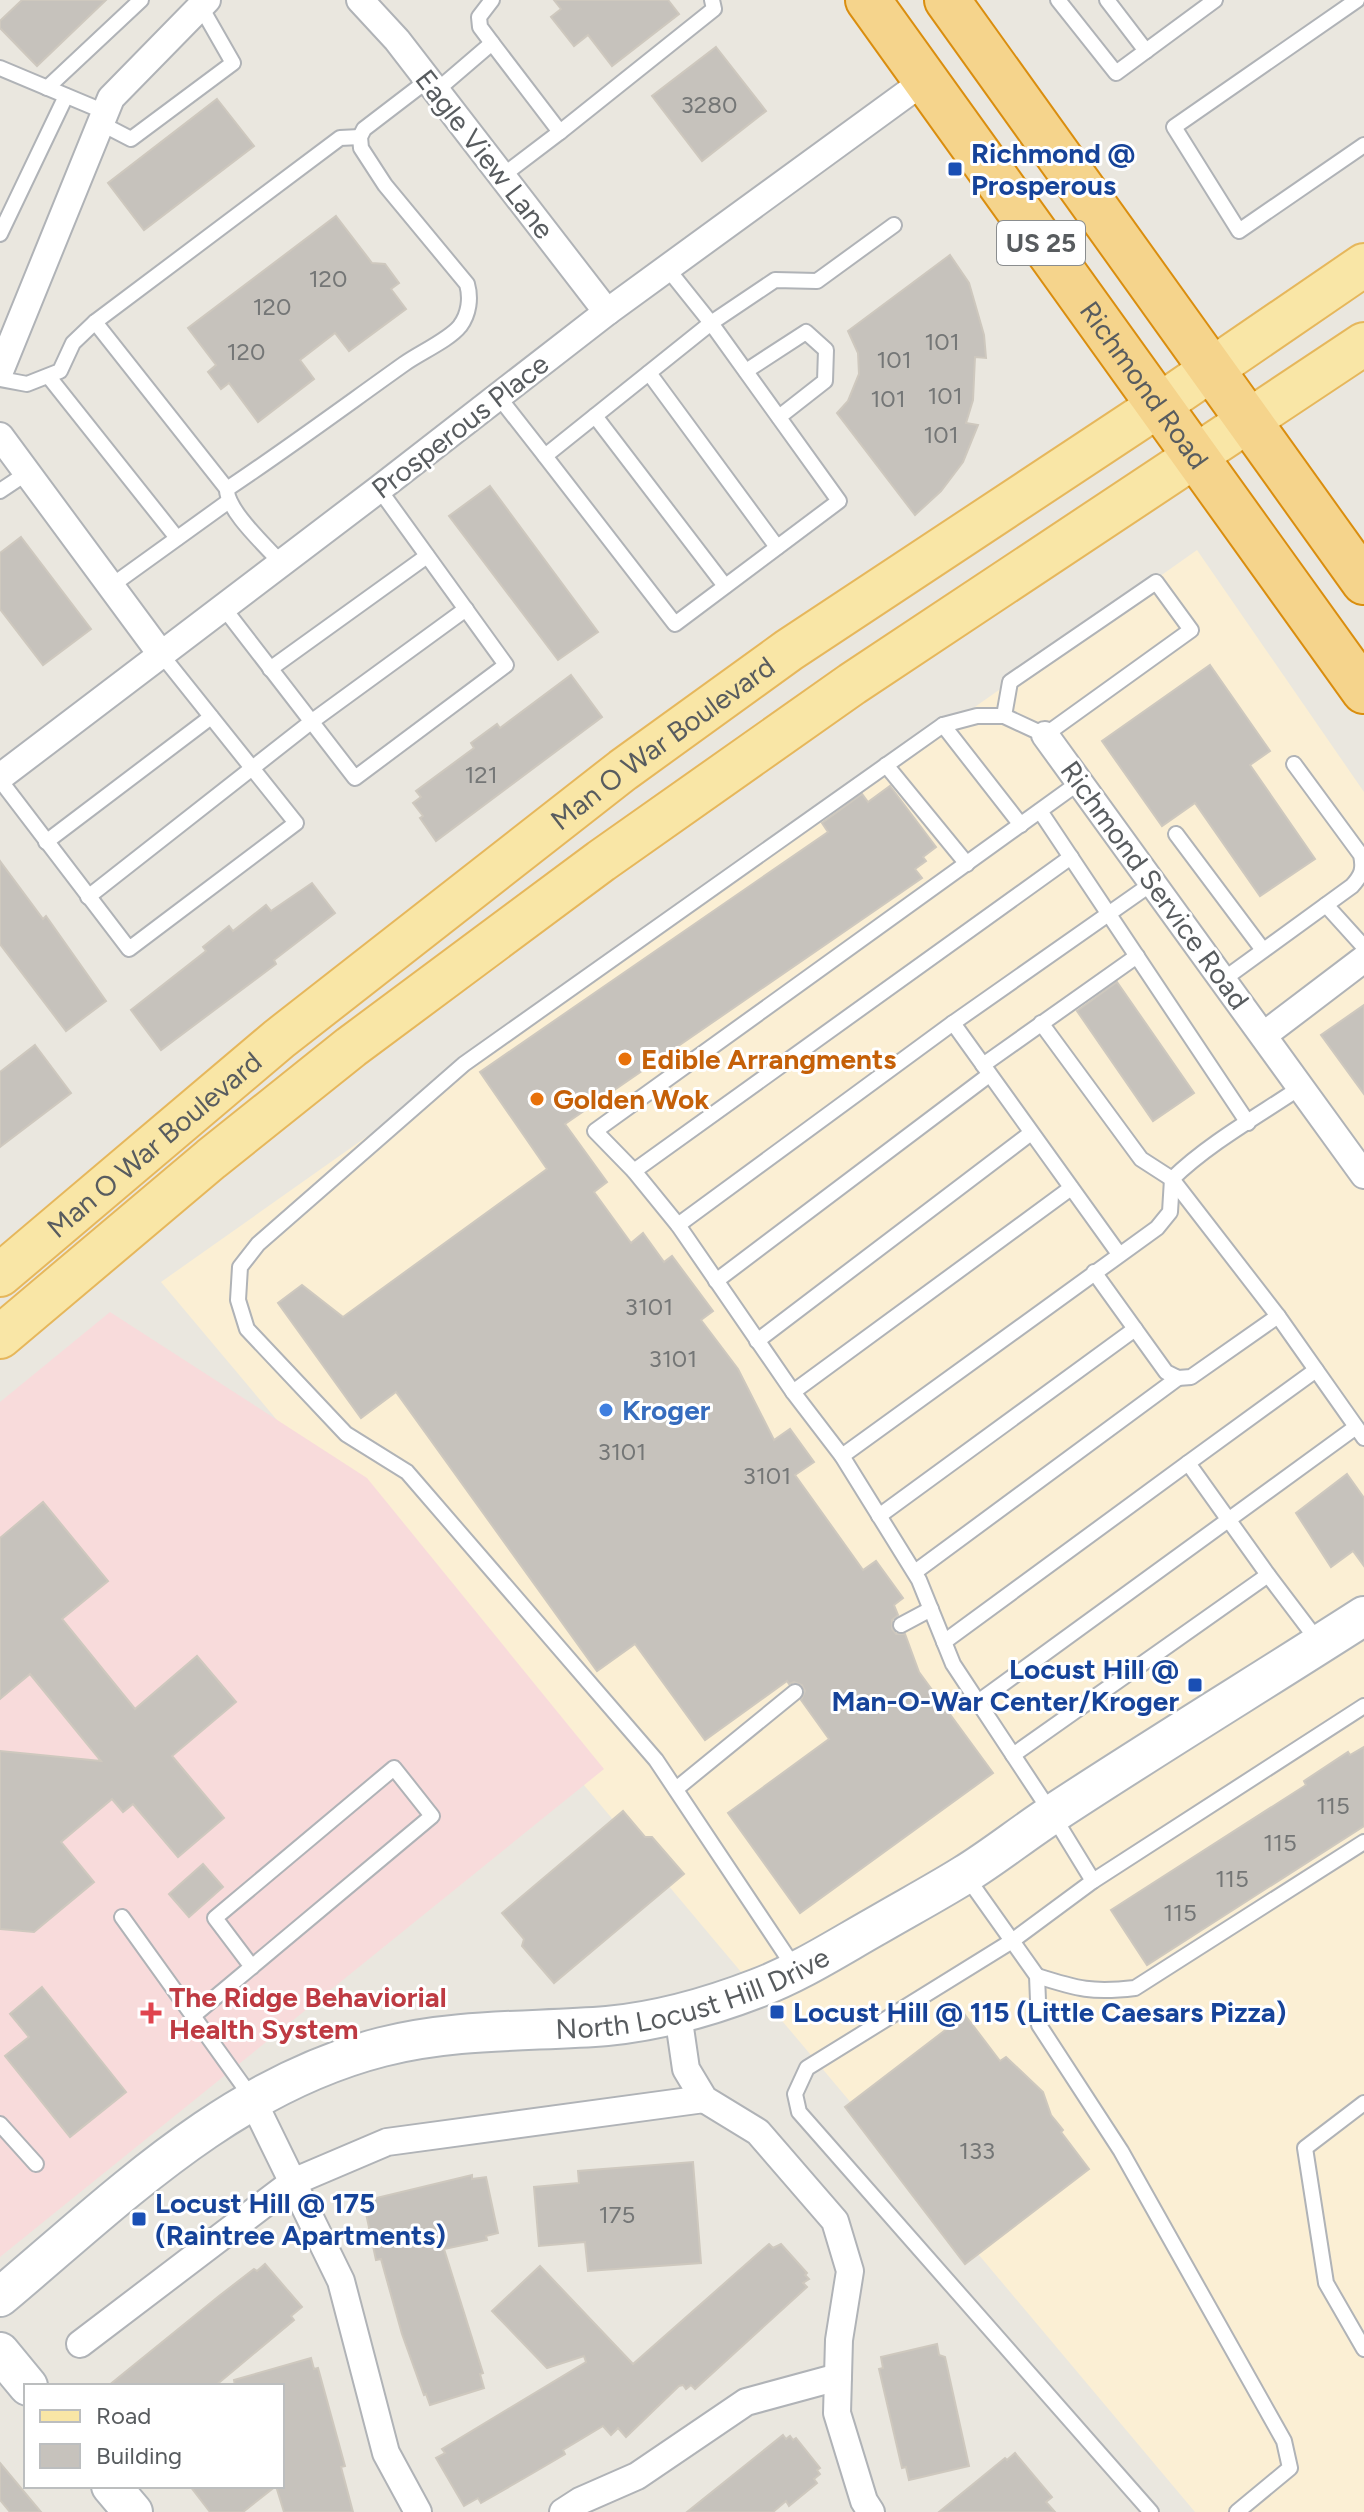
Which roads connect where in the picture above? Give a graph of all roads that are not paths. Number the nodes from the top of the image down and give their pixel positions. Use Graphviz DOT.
graph roads {
  1 [pos="141,0"];
  2 [pos="360,0"];
  3 [pos="492,0"];
  4 [pos="712,0"];
  5 [pos="868,0"];
  6 [pos="947,0"];
  7 [pos="1107,0"];
  8 [pos="1215,0"];
  9 [pos="1357,0"];
  10 [pos="1063,2"];
  11 [pos="204,4"];
  12 [pos="492,43"];
  13 [pos="1146,51"];
  14 [pos="0,68"];
  15 [pos="924,81"];
  16 [pos="432,86"];
  17 [pos="47,88"];
  18 [pos="66,96"];
  19 [pos="103,118"];
  20 [pos="560,132"];
  21 [pos="360,137"];
  22 [pos="1364,145"];
  23 [pos="502,176"];
  24 [pos="894,225"];
  25 [pos="0,234"];
  26 [pos="1364,265"];
  27 [pos="667,268"];
  28 [pos="607,312"];
  29 [pos="95,322"];
  30 [pos="711,323"];
  31 [pos="1364,344"];
  32 [pos="1211,367"];
  33 [pos="0,371"];
  34 [pos="746,371"];
  35 [pos="649,373"];
  36 [pos="49,377"];
  37 [pos="0,379"];
  38 [pos="498,396"];
  39 [pos="1158,406"];
  40 [pos="595,416"];
  41 [pos="779,417"];
  42 [pos="1251,421"];
  43 [pos="0,436"];
  44 [pos="545,456"];
  45 [pos="1195,457"];
  46 [pos="27,473"];
  47 [pos="379,489"];
  48 [pos="0,491"];
  49 [pos="228,495"];
  50 [pos="177,538"];
  51 [pos="777,547"];
  52 [pos="427,556"];
  53 [pos="281,563"];
  54 [pos="1364,582"];
  55 [pos="111,586"];
  56 [pos="725,586"];
  57 [pos="223,607"];
  58 [pos="466,609"];
  59 [pos="161,654"];
  60 [pos="270,669"];
  61 [pos="1364,691"];
  62 [pos="1004,716"];
  63 [pos="211,717"];
  64 [pos="311,722"];
  65 [pos="943,725"];
  66 [pos="1045,735"];
  67 [pos="1294,764"];
  68 [pos="886,765"];
  69 [pos="252,768"];
  70 [pos="0,778"];
  71 [pos="1081,781"];
  72 [pos="1040,811"];
  73 [pos="1021,825"];
  74 [pos="1176,834"];
  75 [pos="46,842"];
  76 [pos="1071,857"];
  77 [pos="967,864"];
  78 [pos="1154,882"];
  79 [pos="88,897"];
  80 [pos="1326,905"];
  81 [pos="1110,915"];
  82 [pos="1364,947"];
  83 [pos="1263,950"];
  84 [pos="1137,956"];
  85 [pos="1364,959"];
  86 [pos="1224,979"];
  87 [pos="953,1023"];
  88 [pos="1041,1023"];
  89 [pos="1264,1035"];
  90 [pos="986,1070"];
  91 [pos="1301,1087"];
  92 [pos="1248,1123"];
  93 [pos="1031,1133"];
  94 [pos="634,1171"];
  95 [pos="1364,1175"];
  96 [pos="1172,1179"];
  97 [pos="1071,1188"];
  98 [pos="678,1225"];
  99 [pos="1119,1254"];
  100 [pos="1094,1272"];
  101 [pos="0,1275"];
  102 [pos="716,1281"];
  103 [pos="1278,1316"];
  104 [pos="1135,1329"];
  105 [pos="0,1337"];
  106 [pos="757,1341"];
  107 [pos="1316,1370"];
  108 [pos="1178,1378"];
  109 [pos="793,1392"];
  110 [pos="1360,1433"];
  111 [pos="842,1456"];
  112 [pos="1188,1463"];
  113 [pos="879,1516"];
  114 [pos="1230,1521"];
  115 [pos="915,1572"];
  116 [pos="1268,1575"];
  117 [pos="931,1609"];
  118 [pos="1364,1616"];
  119 [pos="901,1625"];
  120 [pos="944,1642"];
  121 [pos="1320,1644"];
  122 [pos="795,1692"];
  123 [pos="978,1702"];
  124 [pos="1364,1706"];
  125 [pos="1013,1755"];
  126 [pos="676,1789"];
  127 [pos="1052,1814"];
  128 [pos="1364,1842"];
  129 [pos="965,1875"];
  130 [pos="1093,1881"];
  131 [pos="122,1917"];
  132 [pos="1012,1941"];
  133 [pos="252,1967"];
  134 [pos="797,1971"];
  135 [pos="1037,1976"];
  136 [pos="678,2014"];
  137 [pos="193,2016"];
  138 [pos="252,2099"];
  139 [pos="704,2099"];
  140 [pos="1364,2103"];
  141 [pos="0,2124"];
  142 [pos="36,2164"];
  143 [pos="293,2182"];
  144 [pos="0,2297"];
  145 [pos="80,2344"];
  146 [pos="1364,2349"];
  147 [pos="0,2352"];
  148 [pos="838,2377"];
  149 [pos="26,2384"];
  150 [pos="113,2488"];
  151 [pos="133,2512"];
  152 [pos="418,2512"];
  153 [pos="563,2512"];
  154 [pos="871,2512"];
  155 [pos="1151,2512"];
  156 [pos="1237,2512"];
  1 -- 17 [label="lane"];
  2 -- 16 [label="street, Eagle View Lane"];
  3 -- 12 [label="lane"];
  4 -- 20 [label="lane"];
  5 -- 15 [label="highway, Richmond Road / US 25"];
  6 -- 32 [label="highway, US 25"];
  7 -- 13 [label="lane"];
  8 -- 13 [label="lane"];
  9 -- 22 [label="lane"];
  10 -- 13 [label="lane"];
  11 -- 19 [label="street"];
  11 -- 19 [label="lane"];
  12 -- 16 [label="lane"];
  12 -- 20 [label="lane"];
  14 -- 17 [label="lane"];
  15 -- 27 [label="street, Prosperous Place"];
  15 -- 39 [label="highway, Richmond Road / US 25"];
  16 -- 21 [label="lane"];
  16 -- 23 [label="street, Eagle View Lane"];
  17 -- 18 [label="lane"];
  18 -- 19 [label="lane"];
  18 -- 25 [label="lane"];
  19 -- 33 [label="street"];
  20 -- 23 [label="lane"];
  21 -- 29 [label="lane"];
  21 -- 49 [label="lane"];
  23 -- 28 [label="street, Eagle View Lane"];
  24 -- 30 [label="lane"];
  26 -- 32 [label="main road, Man O War Boulevard"];
  27 -- 28 [label="street, Prosperous Place"];
  27 -- 30 [label="lane"];
  28 -- 38 [label="street, Prosperous Place"];
  29 -- 36 [label="lane"];
  29 -- 49 [label="lane"];
  30 -- 34 [label="lane"];
  30 -- 35 [label="lane"];
  31 -- 42 [label="main road, Man O War Boulevard"];
  32 -- 39 [label="main road, Man O War Boulevard"];
  32 -- 42 [label="highway, US 25"];
  34 -- 41 [label="lane"];
  34 -- 41 [label="lane"];
  35 -- 40 [label="lane"];
  35 -- 51 [label="lane"];
  36 -- 37 [label="lane"];
  36 -- 50 [label="lane"];
  38 -- 44 [label="lane"];
  38 -- 47 [label="street, Prosperous Place"];
  39 -- 45 [label="highway, Richmond Road / US 25"];
  39 -- 101 [label="main road, Man O War Boulevard"];
  40 -- 44 [label="lane"];
  40 -- 56 [label="lane"];
  41 -- 51 [label="lane"];
  42 -- 45 [label="main road, Man O War Boulevard"];
  42 -- 54 [label="highway, US 25"];
  43 -- 46 [label="street"];
  44 -- 56 [label="lane"];
  45 -- 61 [label="highway, Richmond Road / US 25"];
  45 -- 105 [label="main road, Man O War Boulevard"];
  46 -- 48 [label="lane"];
  46 -- 55 [label="street"];
  47 -- 52 [label="lane"];
  47 -- 53 [label="street, Prosperous Place"];
  49 -- 50 [label="lane"];
  49 -- 53 [label="lane"];
  50 -- 55 [label="lane"];
  51 -- 56 [label="lane"];
  52 -- 58 [label="lane"];
  52 -- 60 [label="lane"];
  53 -- 57 [label="street, Prosperous Place"];
  55 -- 59 [label="street"];
  57 -- 59 [label="street, Prosperous Place"];
  57 -- 60 [label="lane"];
  58 -- 64 [label="lane"];
  58 -- 64 [label="lane"];
  59 -- 63 [label="lane"];
  59 -- 70 [label="street, Prosperous Place"];
  60 -- 64 [label="lane"];
  62 -- 65 [label="lane"];
  62 -- 66 [label="lane"];
  62 -- 66 [label="lane"];
  63 -- 69 [label="lane"];
  63 -- 75 [label="lane"];
  64 -- 69 [label="lane"];
  65 -- 68 [label="lane"];
  65 -- 73 [label="lane"];
  66 -- 71 [label="street, Richmond Service Road"];
  67 -- 80 [label="lane"];
  68 -- 77 [label="lane"];
  68 -- 126 [label="lane"];
  69 -- 79 [label="lane"];
  69 -- 79 [label="lane"];
  70 -- 75 [label="lane"];
  71 -- 72 [label="lane"];
  71 -- 78 [label="street, Richmond Service Road"];
  72 -- 73 [label="lane"];
  72 -- 76 [label="lane"];
  73 -- 77 [label="lane"];
  74 -- 83 [label="lane"];
  75 -- 79 [label="lane"];
  76 -- 81 [label="lane"];
  76 -- 94 [label="lane"];
  77 -- 94 [label="lane"];
  78 -- 81 [label="lane"];
  78 -- 86 [label="street, Richmond Service Road"];
  80 -- 82 [label="lane"];
  80 -- 83 [label="lane"];
  81 -- 84 [label="lane"];
  81 -- 87 [label="lane"];
  83 -- 86 [label="lane"];
  84 -- 88 [label="lane"];
  84 -- 92 [label="lane"];
  85 -- 89 [label="street, Richmond Service Road"];
  86 -- 89 [label="street, Richmond Service Road"];
  87 -- 90 [label="lane"];
  87 -- 98 [label="lane"];
  88 -- 90 [label="lane"];
  88 -- 96 [label="lane"];
  89 -- 91 [label="street, Richmond Service Road"];
  90 -- 93 [label="lane"];
  90 -- 102 [label="lane"];
  91 -- 92 [label="lane"];
  91 -- 95 [label="street, Richmond Service Road"];
  92 -- 96 [label="lane"];
  93 -- 97 [label="lane"];
  93 -- 106 [label="lane"];
  94 -- 98 [label="lane"];
  96 -- 99 [label="lane"];
  96 -- 103 [label="lane"];
  97 -- 99 [label="lane"];
  97 -- 109 [label="lane"];
  98 -- 102 [label="lane"];
  99 -- 100 [label="lane"];
  100 -- 104 [label="lane"];
  100 -- 111 [label="lane"];
  102 -- 106 [label="lane"];
  103 -- 107 [label="lane"];
  103 -- 108 [label="lane"];
  104 -- 108 [label="lane"];
  104 -- 113 [label="lane"];
  106 -- 109 [label="lane"];
  107 -- 110 [label="lane"];
  107 -- 112 [label="lane"];
  108 -- 115 [label="lane"];
  109 -- 111 [label="lane"];
  110 -- 114 [label="lane"];
  111 -- 113 [label="lane"];
  112 -- 114 [label="lane"];
  112 -- 120 [label="lane"];
  113 -- 115 [label="lane"];
  114 -- 116 [label="lane"];
  114 -- 123 [label="lane"];
  115 -- 117 [label="lane"];
  116 -- 121 [label="lane"];
  116 -- 125 [label="lane"];
  117 -- 119 [label="lane"];
  117 -- 120 [label="lane"];
  118 -- 121 [label="street, North Locust Hill Drive"];
  120 -- 123 [label="lane"];
  121 -- 127 [label="street, North Locust Hill Drive"];
  122 -- 126 [label="lane"];
  123 -- 125 [label="lane"];
  124 -- 130 [label="lane"];
  125 -- 127 [label="lane"];
  126 -- 134 [label="lane"];
  127 -- 129 [label="street, North Locust Hill Drive"];
  127 -- 130 [label="lane"];
  128 -- 135 [label="lane"];
  129 -- 132 [label="lane"];
  129 -- 134 [label="street, North Locust Hill Drive"];
  130 -- 132 [label="lane"];
  131 -- 137 [label="lane"];
  132 -- 135 [label="lane"];
  132 -- 155 [label="lane"];
  133 -- 133 [label="lane"];
  133 -- 137 [label="lane"];
  134 -- 136 [label="street, North Locust Hill Drive"];
  135 -- 156 [label="lane"];
  136 -- 138 [label="street, North Locust Hill Drive"];
  136 -- 139 [label="street"];
  137 -- 138 [label="lane"];
  138 -- 143 [label="street"];
  138 -- 144 [label="street, North Locust Hill Drive"];
  139 -- 143 [label="street"];
  139 -- 148 [label="street"];
  140 -- 146 [label="lane"];
  141 -- 142 [label="lane"];
  143 -- 145 [label="street"];
  143 -- 152 [label="street"];
  147 -- 149 [label="street"];
  148 -- 153 [label="street"];
  148 -- 154 [label="street"];
  150 -- 151 [label="street"];
}
